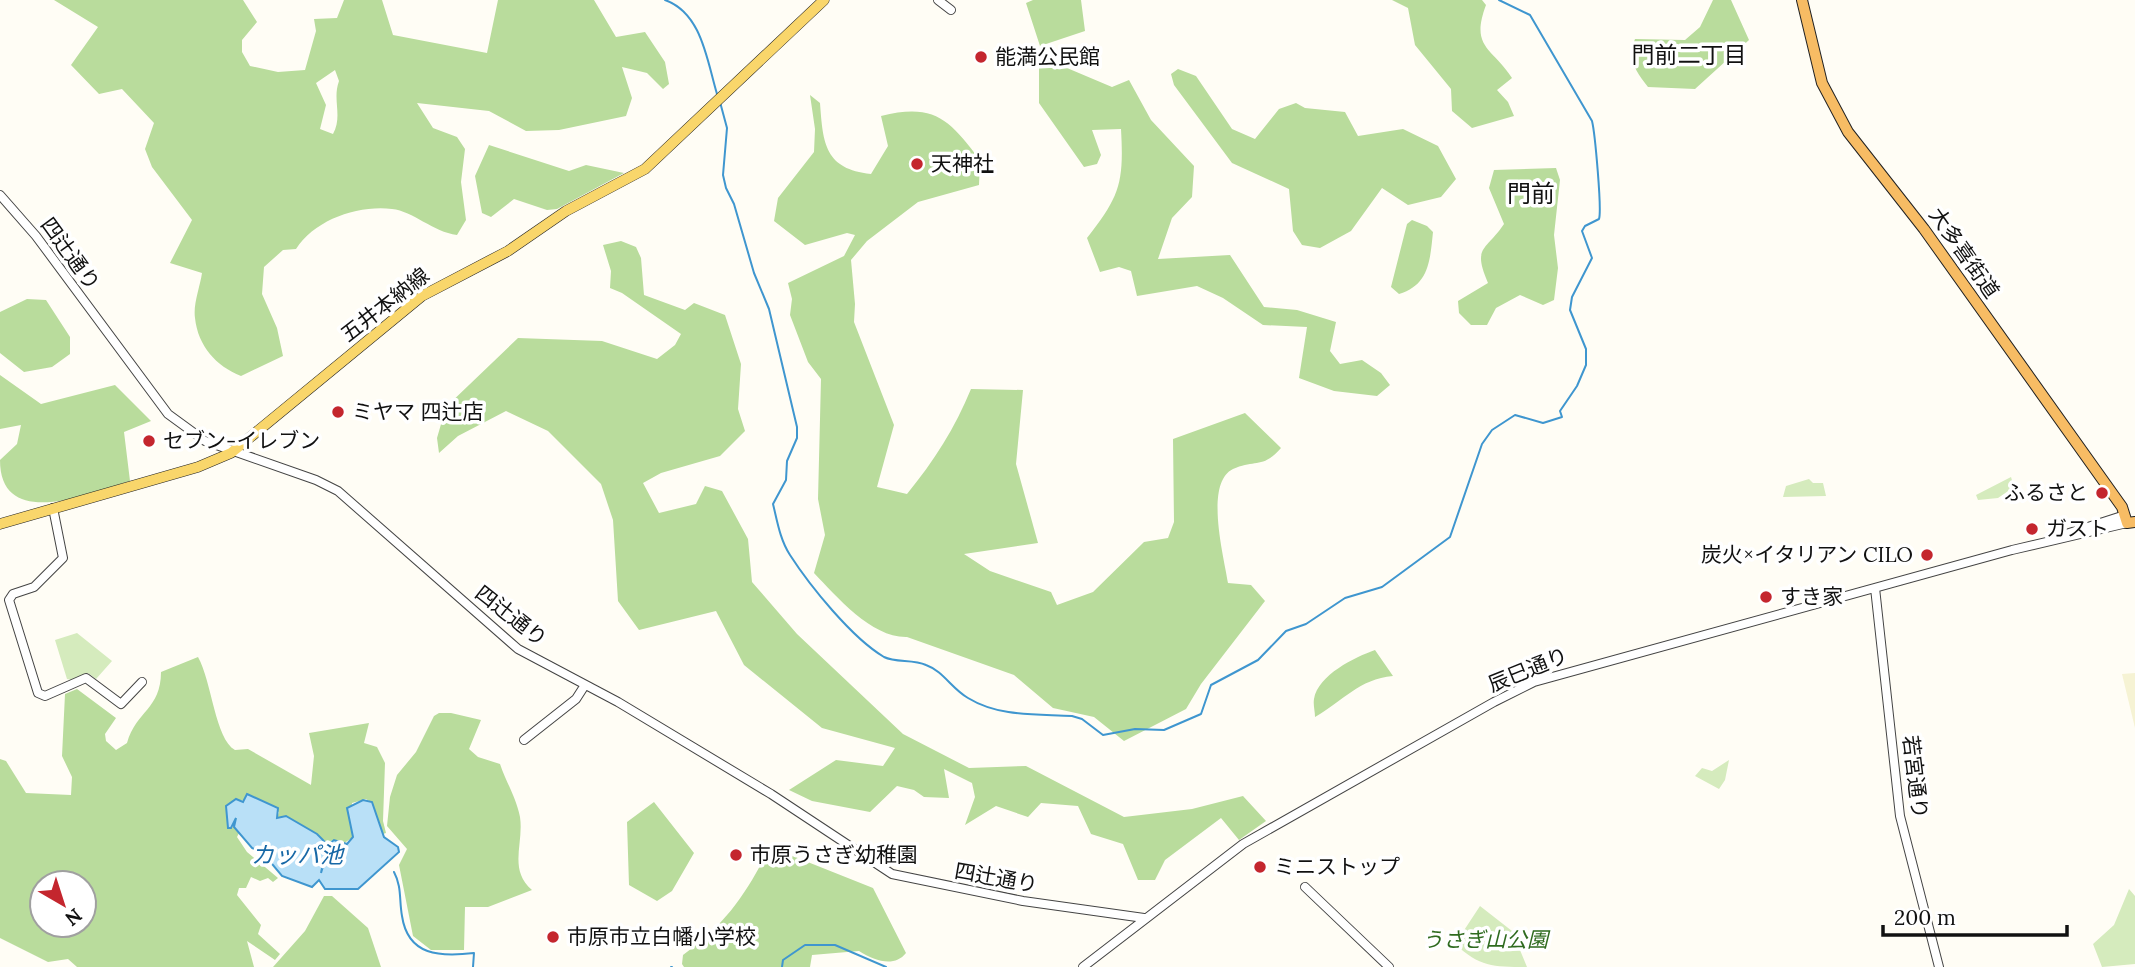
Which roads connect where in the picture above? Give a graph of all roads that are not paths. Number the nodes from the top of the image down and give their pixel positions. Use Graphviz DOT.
graph roads {
  1 [pos="824,0"];
  2 [pos="938,0"];
  3 [pos="1802,0"];
  4 [pos="951,10"];
  5 [pos="0,195"];
  6 [pos="231,453"];
  7 [pos="53,508"];
  8 [pos="2131,518"];
  9 [pos="0,524"];
  10 [pos="1875,588"];
  11 [pos="142,682"];
  12 [pos="585,685"];
  13 [pos="524,740"];
  14 [pos="1305,887"];
  15 [pos="1144,918"];
  16 [pos="1083,967"];
  17 [pos="1390,967"];
  18 [pos="1939,967"];
  1 -- 6 [label="main road, 五井本納線"];
  2 -- 4 [label="street"];
  3 -- 8 [label="highway, 大多喜街道"];
  5 -- 6 [label="street, 四辻通り"];
  6 -- 7 [label="main road, 五井本納線"];
  6 -- 12 [label="street, 四辻通り"];
  7 -- 9 [label="main road, 五井本納線"];
  7 -- 11 [label="street"];
  8 -- 10 [label="street, 辰巳通り"];
  10 -- 15 [label="street, 辰巳通り"];
  10 -- 18 [label="street, 若宮通り"];
  12 -- 13 [label="street"];
  12 -- 15 [label="street, 四辻通り"];
  14 -- 17 [label="street"];
  15 -- 16 [label="street, 辰巳通り"];
}
